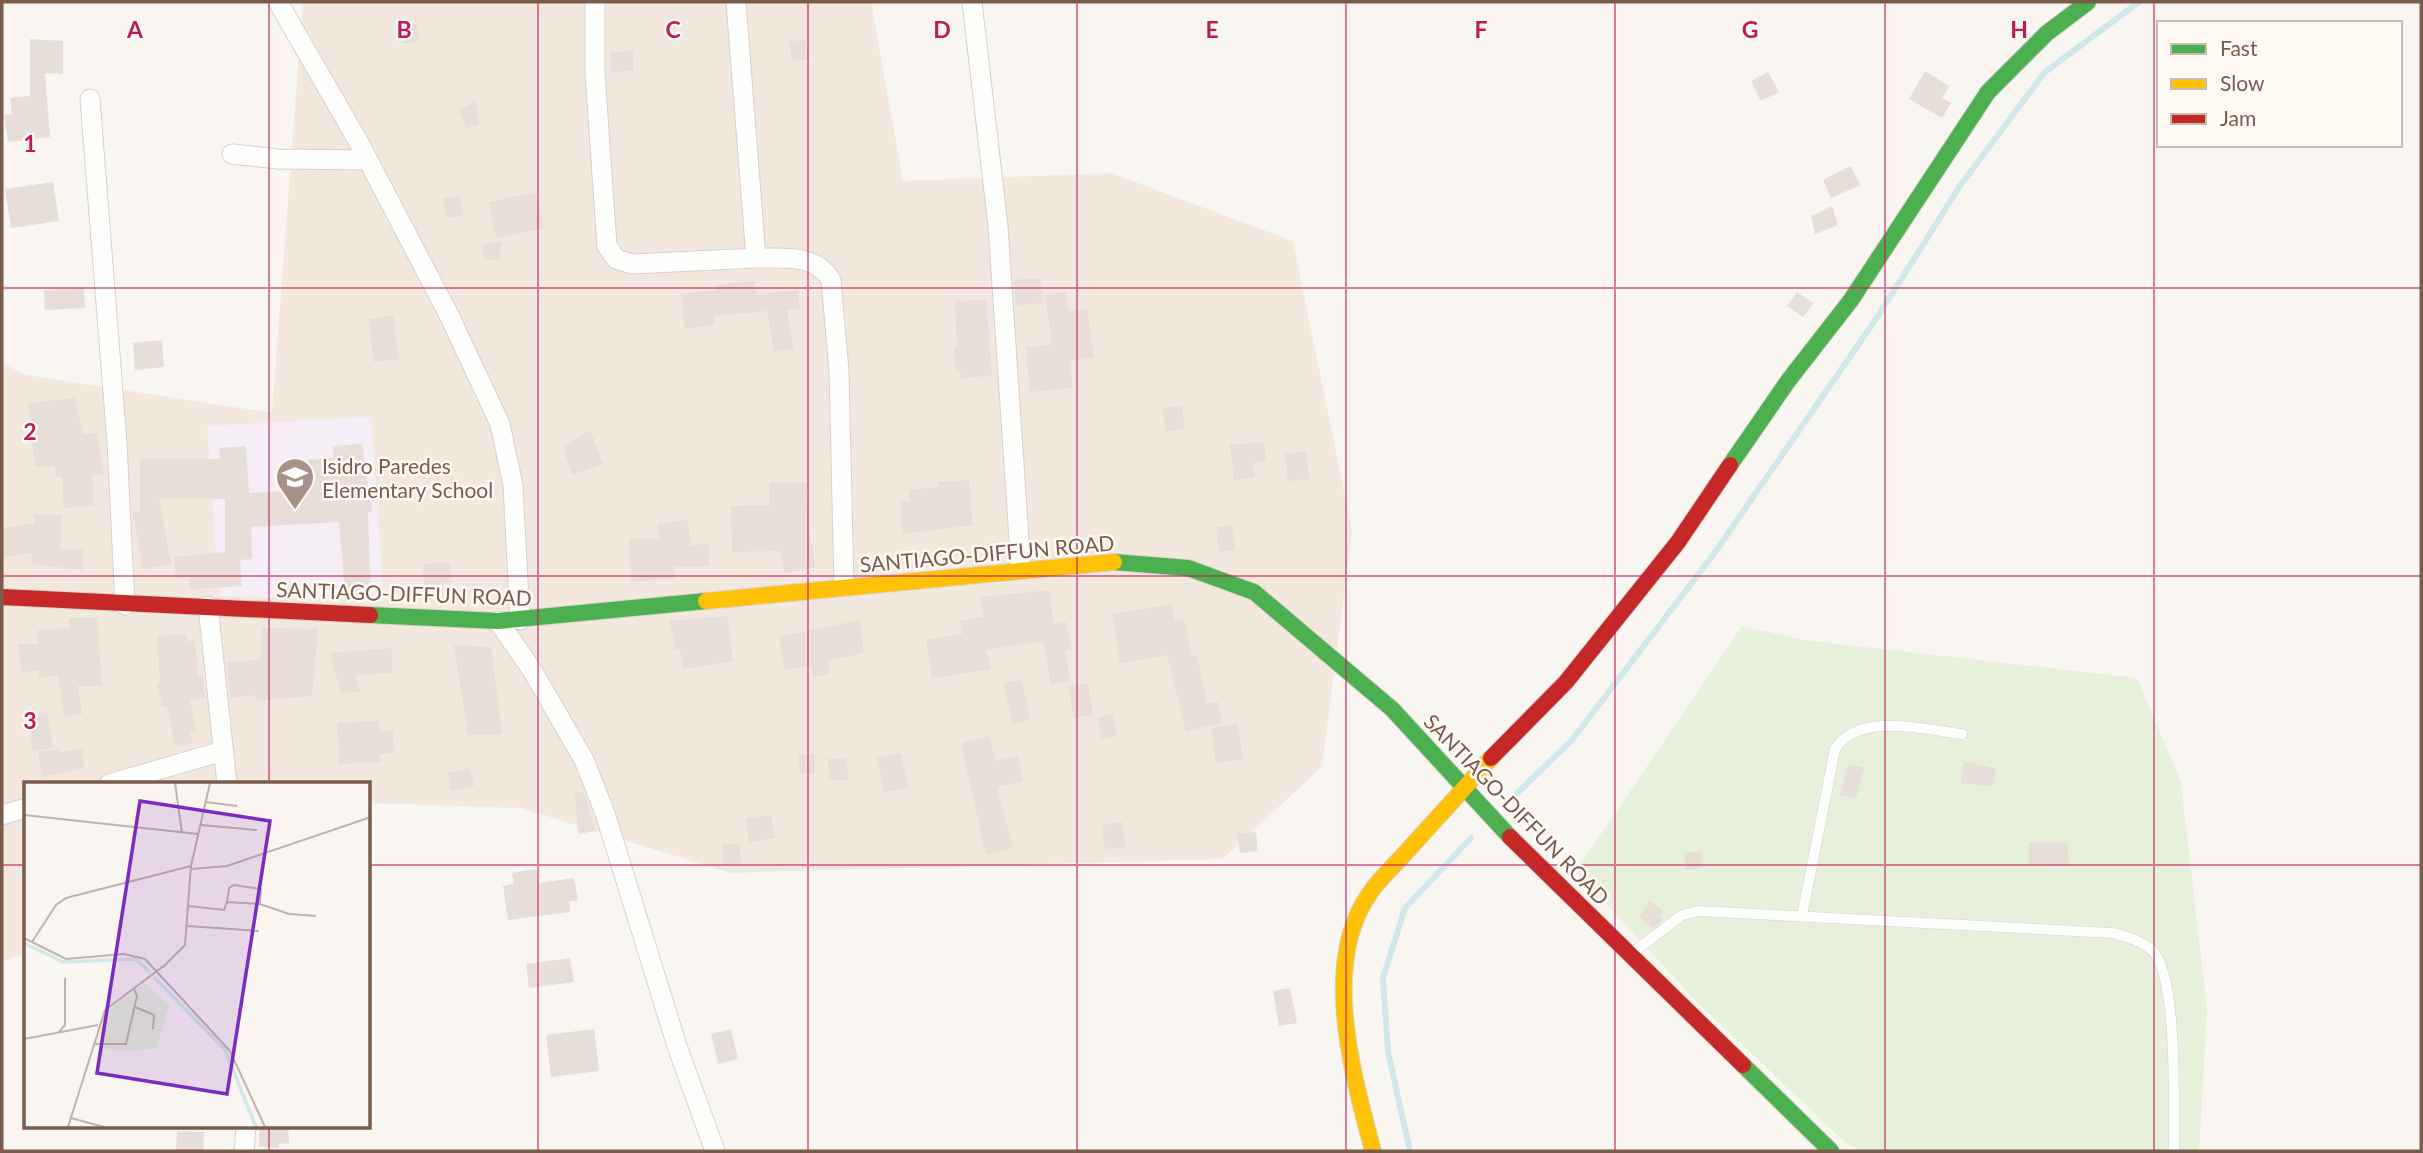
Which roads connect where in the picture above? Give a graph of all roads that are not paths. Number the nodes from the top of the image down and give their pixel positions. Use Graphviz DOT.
graph roads {
  1 [pos="278,2"];
  2 [pos="595,2"];
  3 [pos="736,2"];
  4 [pos="972,2"];
  5 [pos="2088,2"];
  6 [pos="90,99"];
  7 [pos="232,154"];
  8 [pos="368,160"];
  9 [pos="756,258"];
  10 [pos="1021,569"];
  11 [pos="844,586"];
  12 [pos="2,597"];
  13 [pos="125,605"];
  14 [pos="208,607"];
  15 [pos="498,621"];
  16 [pos="520,621"];
  17 [pos="1962,734"];
  18 [pos="223,751"];
  19 [pos="116,782"];
  20 [pos="227,782"];
  21 [pos="1464,787"];
  22 [pos="24,809"];
  23 [pos="2,815"];
  24 [pos="1802,916"];
  25 [pos="1630,955"];
  26 [pos="246,1128"];
  27 [pos="244,1151"];
  28 [pos="715,1151"];
  29 [pos="1373,1151"];
  30 [pos="1831,1151"];
  31 [pos="2174,1151"];
  1 -- 8 [label="street"];
  2 -- 9 [label="street"];
  3 -- 9 [label="street"];
  4 -- 10 [label="street"];
  5 -- 21 [label="main road"];
  6 -- 13 [label="street"];
  7 -- 8 [label="street"];
  8 -- 16 [label="street"];
  9 -- 11 [label="street"];
  10 -- 11 [label="main road, SANTIAGO-DIFFUN ROAD"];
  10 -- 21 [label="main road, SANTIAGO-DIFFUN ROAD"];
  11 -- 16 [label="main road, SANTIAGO-DIFFUN ROAD"];
  12 -- 13 [label="main road, SANTIAGO-DIFFUN ROAD"];
  13 -- 14 [label="main road, SANTIAGO-DIFFUN ROAD"];
  14 -- 15 [label="main road, SANTIAGO-DIFFUN ROAD"];
  14 -- 18 [label="street"];
  15 -- 16 [label="main road, SANTIAGO-DIFFUN ROAD"];
  15 -- 28 [label="street"];
  17 -- 24 [label="lane"];
  18 -- 19 [label="street"];
  18 -- 20 [label="street"];
  21 -- 25 [label="main road, SANTIAGO-DIFFUN ROAD"];
  21 -- 29 [label="main road"];
  22 -- 23 [label="street"];
  24 -- 25 [label="lane"];
  24 -- 31 [label="lane"];
  25 -- 30 [label="main road, SANTIAGO-DIFFUN ROAD"];
  26 -- 27 [label="street"];
}
